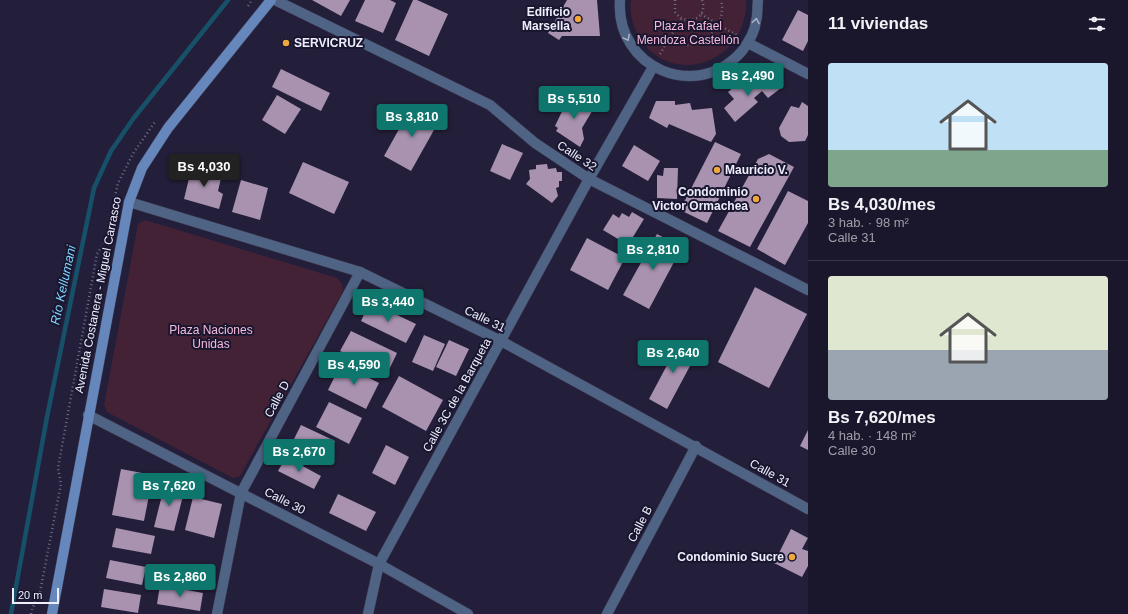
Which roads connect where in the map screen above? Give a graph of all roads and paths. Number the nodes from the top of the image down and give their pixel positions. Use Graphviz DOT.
graph roads {
  1 [pos="271,0"];
  2 [pos="275,0"];
  3 [pos="620,0"];
  4 [pos="675,0"];
  5 [pos="702,0"];
  6 [pos="721,0"];
  7 [pos="758,0"];
  8 [pos="701,14"];
  9 [pos="681,19"];
  10 [pos="719,24"];
  11 [pos="668,40"];
  12 [pos="748,43"];
  13 [pos="653,67"];
  14 [pos="808,74"];
  15 [pos="589,179"];
  16 [pos="128,202"];
  17 [pos="360,272"];
  18 [pos="808,290"];
  19 [pos="501,342"];
  20 [pos="88,415"];
  21 [pos="696,446"];
  22 [pos="241,493"];
  23 [pos="808,509"];
  24 [pos="379,564"];
  25 [pos="52,614"];
  26 [pos="217,614"];
  27 [pos="368,614"];
  28 [pos="468,614"];
  29 [pos="607,614"];
  1 -- 16 [label="street, Avenida Costanera - Miguel Carrasco"];
  2 -- 15 [label="street, Calle 32"];
  3 -- 13 [label="street, one-way"];
  4 -- 9 [label="path"];
  5 -- 8 [label="path"];
  6 -- 10 [label="path"];
  12 -- 7 [label="street, one-way"];
  8 -- 9 [label="path"];
  8 -- 10 [label="path"];
  9 -- 11 [label="path"];
  10 -- 11 [label="path"];
  10 -- 12 [label="path"];
  11 -- 13 [label="path"];
  12 -- 13 [label="street"];
  12 -- 14 [label="street"];
  13 -- 15 [label="street, Calle 3C de la Barqueta"];
  15 -- 18 [label="street, Calle 32"];
  15 -- 19 [label="street, Calle 3C de la Barqueta"];
  16 -- 17 [label="street, Calle 31"];
  16 -- 20 [label="street, Avenida Costanera - Miguel Carrasco"];
  17 -- 19 [label="street, Calle 31"];
  17 -- 22 [label="street, Calle D"];
  19 -- 21 [label="street, Calle 31"];
  19 -- 24 [label="street, Calle 3C de la Barqueta"];
  20 -- 22 [label="street, Calle 30"];
  20 -- 25 [label="street, Avenida Costanera - Miguel Carrasco"];
  21 -- 23 [label="street, Calle 31"];
  21 -- 29 [label="street, Calle B"];
  22 -- 24 [label="street, Calle 30"];
  22 -- 26 [label="street, Calle D"];
  24 -- 27 [label="street, Calle 3C de la Barqueta"];
  24 -- 28 [label="street, Calle 30"];
}
